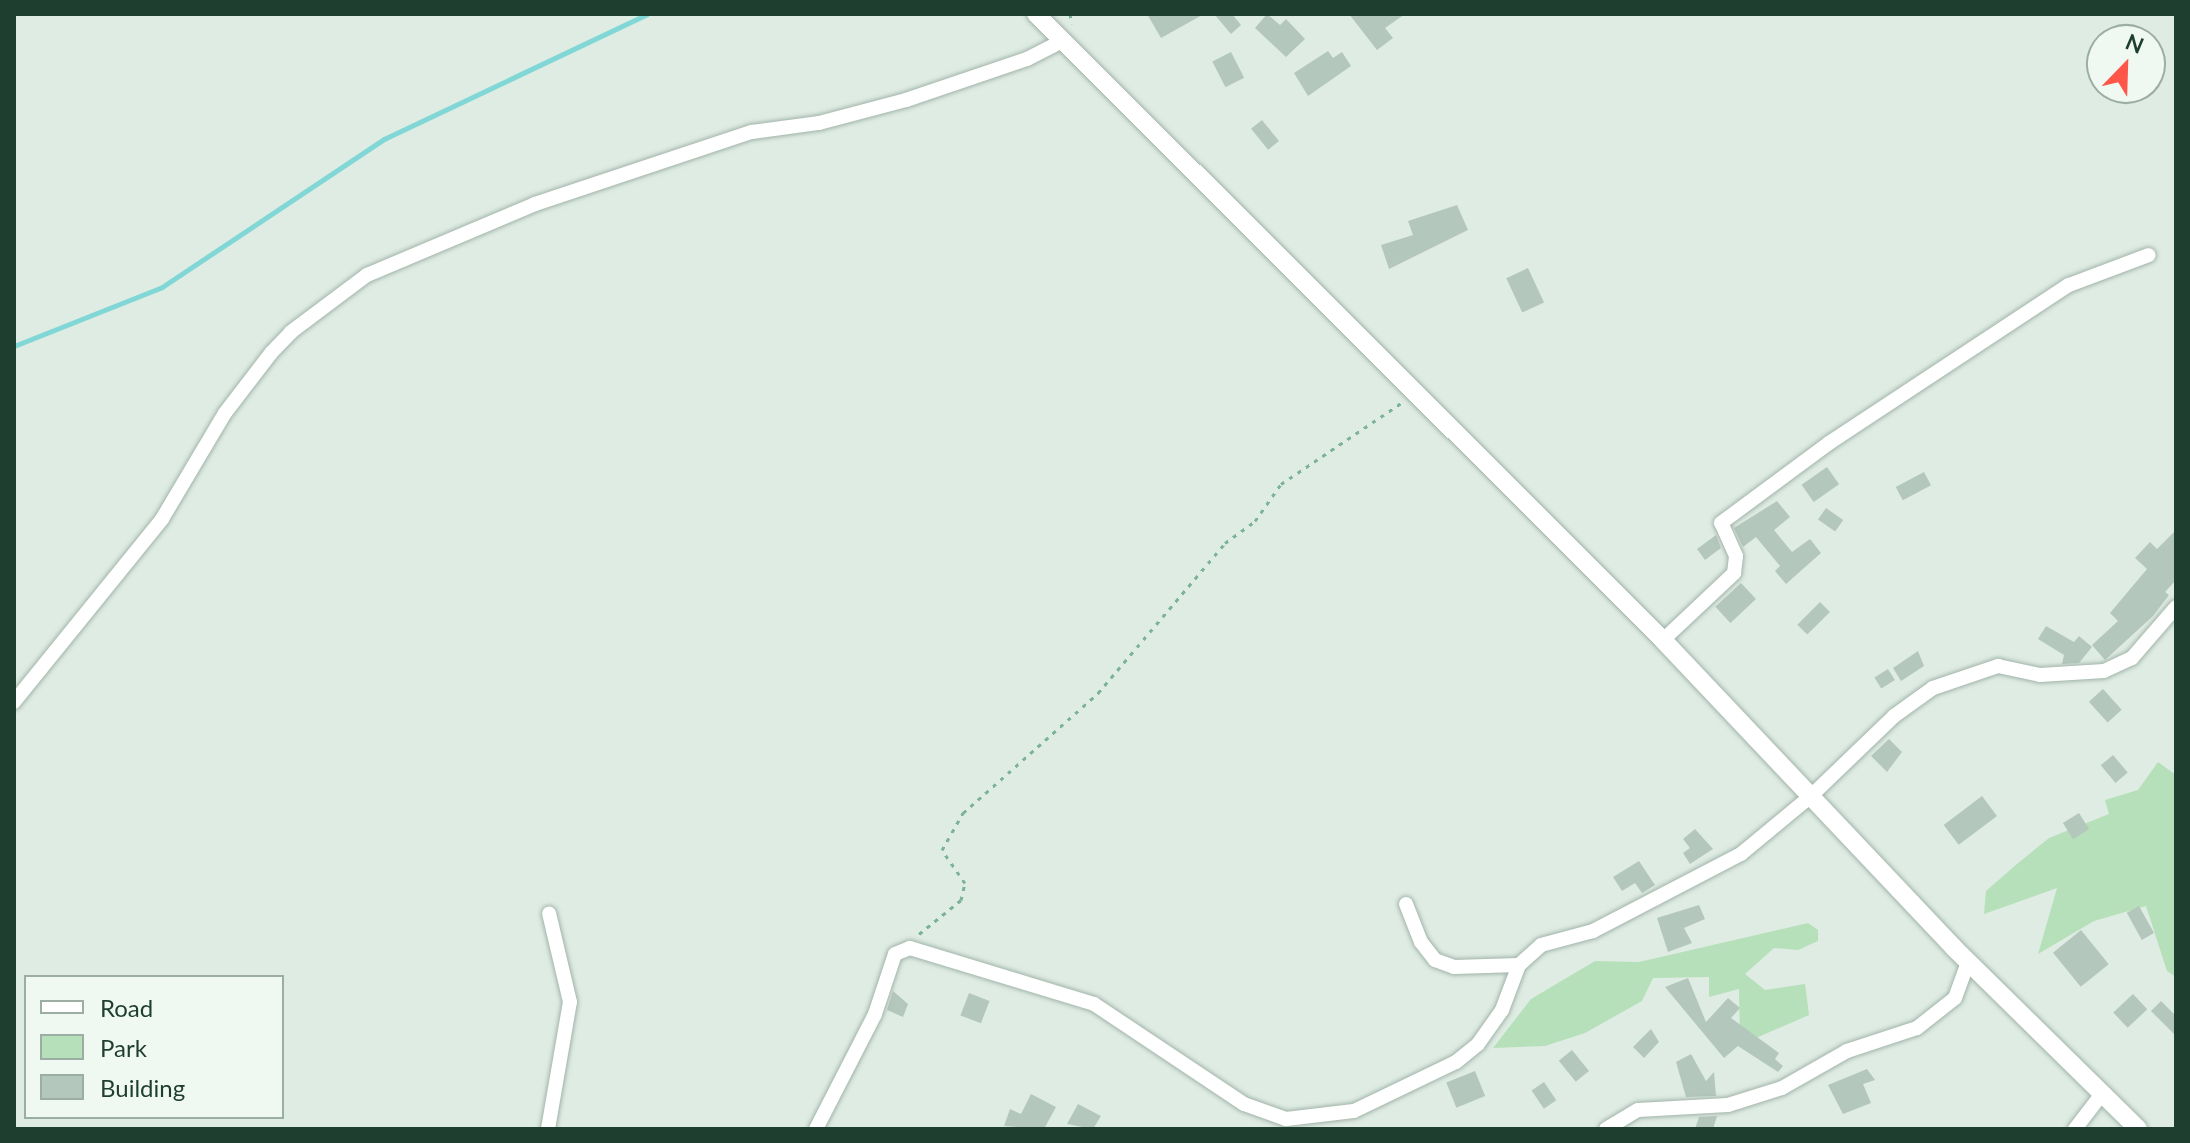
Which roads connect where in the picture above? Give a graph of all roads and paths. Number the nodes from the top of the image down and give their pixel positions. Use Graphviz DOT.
graph roads {
  1 [pos="1036,14"];
  2 [pos="1062,41"];
  3 [pos="2149,255"];
  4 [pos="1413,387"];
  5 [pos="2176,607"];
  6 [pos="1663,640"];
  7 [pos="14,702"];
  8 [pos="1812,795"];
  9 [pos="1406,904"];
  10 [pos="549,913"];
  11 [pos="910,948"];
  12 [pos="1968,962"];
  13 [pos="1519,965"];
  14 [pos="2102,1094"];
  15 [pos="1283,1124"];
  16 [pos="548,1129"];
  17 [pos="816,1129"];
  18 [pos="1606,1129"];
  19 [pos="2075,1129"];
  20 [pos="2138,1129"];
  1 -- 2 [label="main road"];
  2 -- 4 [label="main road"];
  2 -- 7 [label="street"];
  3 -- 6 [label="street"];
  4 -- 6 [label="main road"];
  4 -- 11 [label="path"];
  5 -- 8 [label="street"];
  6 -- 8 [label="main road"];
  8 -- 12 [label="main road"];
  8 -- 13 [label="street"];
  9 -- 13 [label="street"];
  10 -- 16 [label="street"];
  11 -- 15 [label="street"];
  11 -- 17 [label="street"];
  12 -- 14 [label="main road"];
  12 -- 18 [label="street"];
  13 -- 15 [label="street"];
  14 -- 19 [label="street"];
  14 -- 20 [label="main road"];
}
